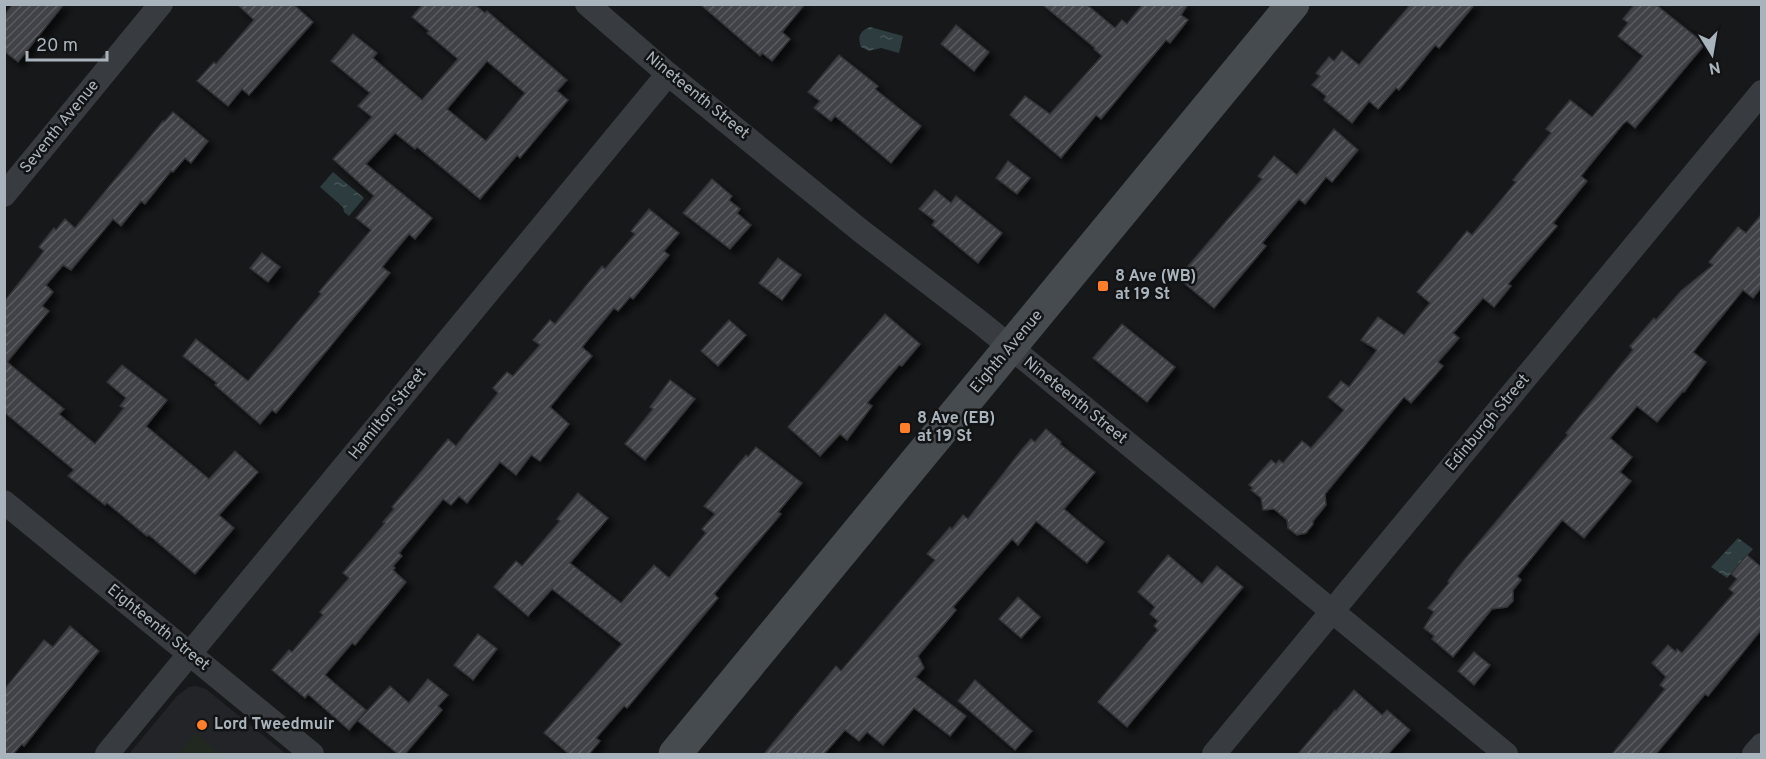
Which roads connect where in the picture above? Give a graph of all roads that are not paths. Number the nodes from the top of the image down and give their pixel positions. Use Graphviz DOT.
graph roads {
  1 [pos="161,4"];
  2 [pos="587,4"];
  3 [pos="1293,4"];
  4 [pos="668,74"];
  5 [pos="1761,92"];
  6 [pos="4,195"];
  7 [pos="1011,348"];
  8 [pos="4,502"];
  9 [pos="1332,612"];
  10 [pos="190,654"];
  11 [pos="1761,746"];
  12 [pos="107,754"];
  13 [pos="312,754"];
  14 [pos="675,754"];
  15 [pos="1214,754"];
  16 [pos="1506,754"];
  17 [pos="1754,754"];
  1 -- 6 [label="street, Seventh Avenue"];
  2 -- 4 [label="street, Nineteenth Street"];
  3 -- 7 [label="street, Eighth Avenue"];
  4 -- 7 [label="street, Nineteenth Street"];
  4 -- 10 [label="street, Hamilton Street"];
  5 -- 9 [label="street, Edinburgh Street"];
  7 -- 9 [label="street, Nineteenth Street"];
  7 -- 14 [label="street, Eighth Avenue"];
  8 -- 10 [label="street, Eighteenth Street"];
  9 -- 15 [label="street, Edinburgh Street"];
  9 -- 16 [label="street, Nineteenth Street"];
  10 -- 12 [label="street, Hamilton Street"];
  10 -- 13 [label="street, Eighteenth Street"];
  11 -- 17 [label="street"];
}
